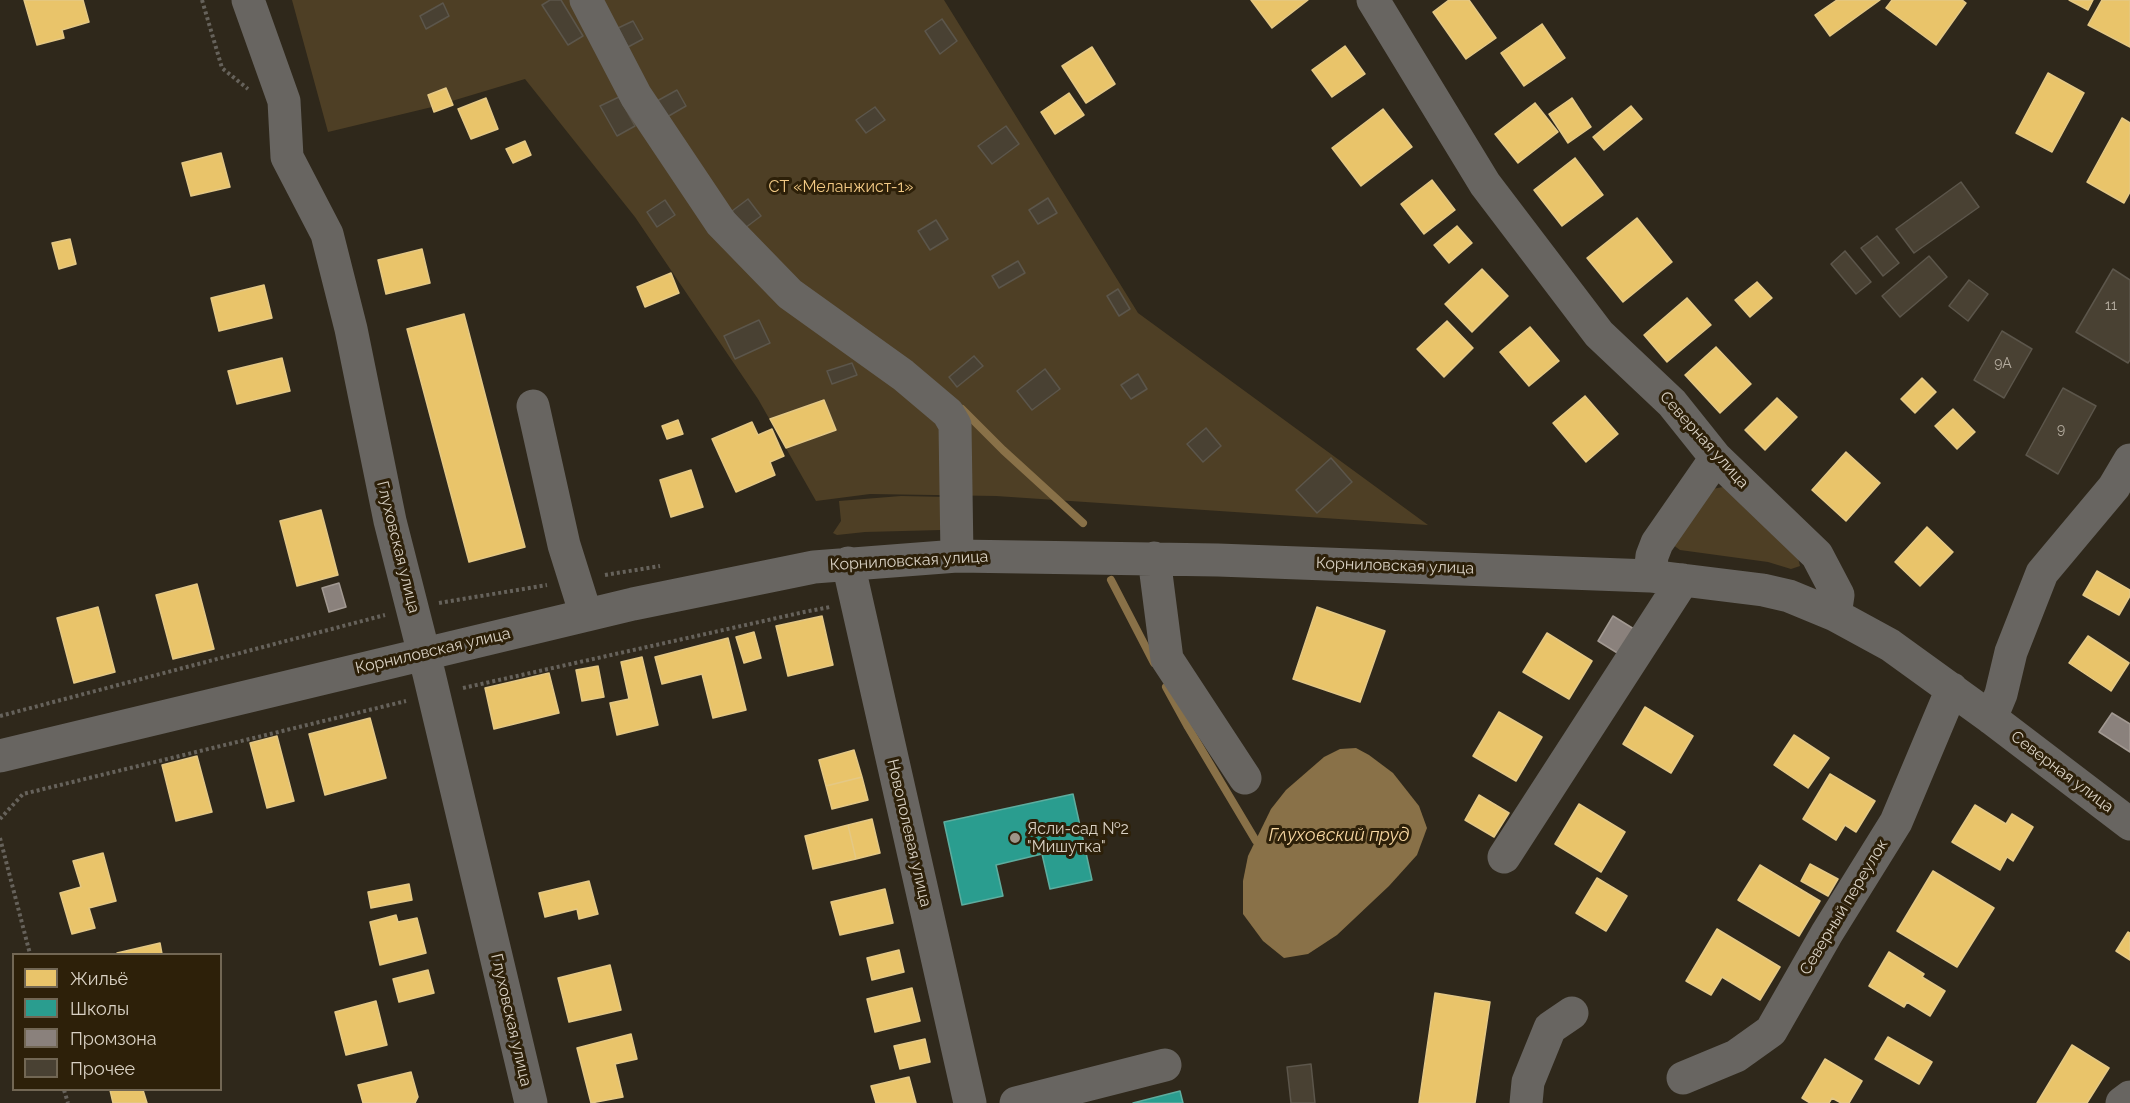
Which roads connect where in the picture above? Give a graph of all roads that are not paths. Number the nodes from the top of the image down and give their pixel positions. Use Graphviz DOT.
graph roads {
  1 [pos="248,0"];
  2 [pos="586,0"];
  3 [pos="1373,0"];
  4 [pos="533,406"];
  5 [pos="1716,458"];
  6 [pos="2130,460"];
  7 [pos="957,556"];
  8 [pos="1154,558"];
  9 [pos="848,563"];
  10 [pos="1650,576"];
  11 [pos="1683,579"];
  12 [pos="586,615"];
  13 [pos="1835,615"];
  14 [pos="424,653"];
  15 [pos="1952,689"];
  16 [pos="1991,718"];
  17 [pos="0,756"];
  18 [pos="1245,778"];
  19 [pos="2130,824"];
  20 [pos="1504,857"];
  21 [pos="1572,1013"];
  22 [pos="1165,1065"];
  23 [pos="1683,1078"];
  24 [pos="2130,1097"];
  25 [pos="531,1103"];
  26 [pos="970,1103"];
  27 [pos="1016,1103"];
  28 [pos="1526,1103"];
  29 [pos="2122,1103"];
  1 -- 14 [label="street, Глуховская улица"];
  2 -- 7 [label="street"];
  3 -- 5 [label="street, Северная улица"];
  4 -- 12 [label="street"];
  5 -- 10 [label="street"];
  5 -- 13 [label="street, Северная улица"];
  6 -- 16 [label="street"];
  7 -- 8 [label="street, Корниловская улица"];
  7 -- 9 [label="street, Корниловская улица"];
  8 -- 10 [label="street, Корниловская улица"];
  8 -- 18 [label="street"];
  9 -- 12 [label="street, Корниловская улица"];
  9 -- 26 [label="street, Новополевая улица"];
  10 -- 11 [label="street, Корниловская улица"];
  11 -- 13 [label="street, Корниловская улица"];
  11 -- 20 [label="street"];
  12 -- 14 [label="street, Корниловская улица"];
  13 -- 15 [label="street, Северная улица"];
  14 -- 17 [label="street, Корниловская улица"];
  14 -- 25 [label="street, Глуховская улица"];
  15 -- 16 [label="street, Северная улица"];
  15 -- 23 [label="street, Северный переулок"];
  16 -- 19 [label="street, Северная улица"];
  21 -- 28 [label="street"];
  22 -- 27 [label="street"];
  24 -- 29 [label="street"];
}
